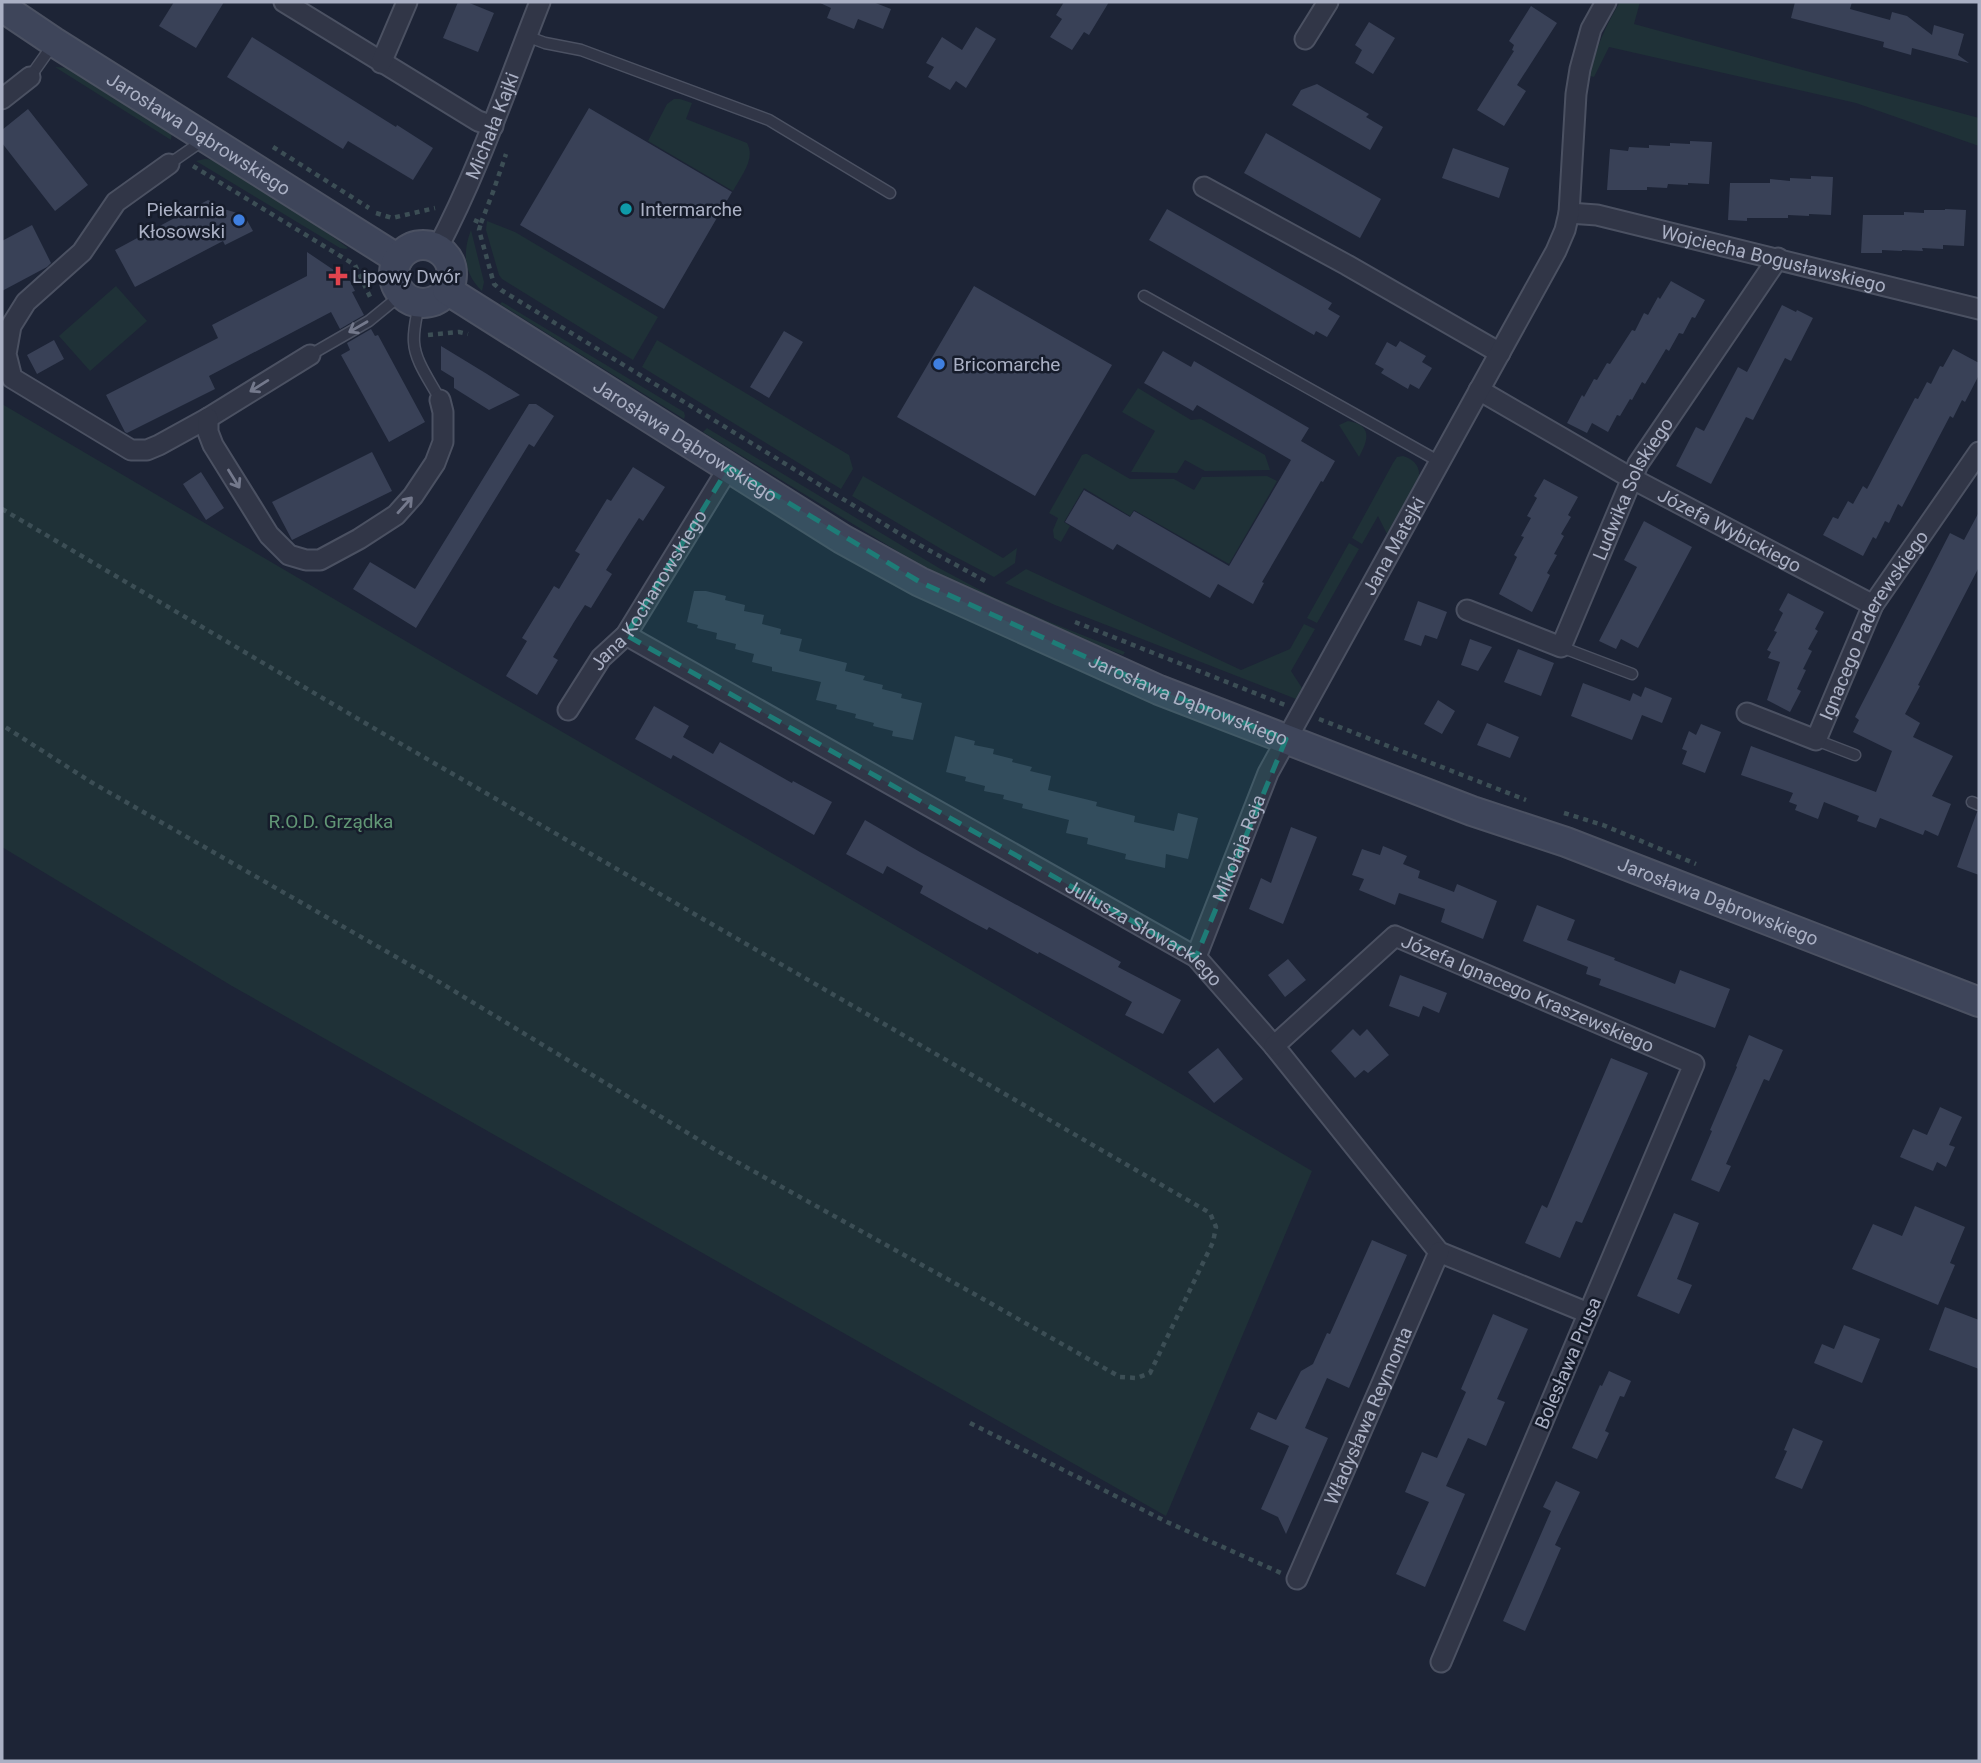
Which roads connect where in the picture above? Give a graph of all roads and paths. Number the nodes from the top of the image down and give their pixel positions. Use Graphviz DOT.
graph roads {
  1 [pos="284,2"];
  2 [pos="407,2"];
  3 [pos="540,2"];
  4 [pos="1328,2"];
  5 [pos="1606,2"];
  6 [pos="2,6"];
  7 [pos="526,36"];
  8 [pos="1305,38"];
  9 [pos="54,42"];
  10 [pos="381,63"];
  11 [pos="30,77"];
  12 [pos="2,100"];
  13 [pos="493,126"];
  14 [pos="202,136"];
  15 [pos="169,164"];
  16 [pos="190,164"];
  17 [pos="1204,187"];
  18 [pos="890,193"];
  19 [pos="443,206"];
  20 [pos="1569,213"];
  21 [pos="378,214"];
  22 [pos="474,220"];
  23 [pos="437,249"];
  24 [pos="1778,258"];
  25 [pos="398,259"];
  26 [pos="447,290"];
  27 [pos="1144,296"];
  28 [pos="410,298"];
  29 [pos="374,304"];
  30 [pos="1979,309"];
  31 [pos="474,328"];
  32 [pos="424,334"];
  33 [pos="1500,353"];
  34 [pos="310,355"];
  35 [pos="1479,390"];
  36 [pos="440,400"];
  37 [pos="208,418"];
  38 [pos="1979,452"];
  39 [pos="1440,462"];
  40 [pos="729,467"];
  41 [pos="1631,478"];
  42 [pos="2,509"];
  43 [pos="996,587"];
  44 [pos="1873,605"];
  45 [pos="1467,610"];
  46 [pos="1063,617"];
  47 [pos="625,635"];
  48 [pos="1561,646"];
  49 [pos="1632,674"];
  50 [pos="568,710"];
  51 [pos="1301,712"];
  52 [pos="1747,713"];
  53 [pos="2,725"];
  54 [pos="1286,739"];
  55 [pos="1816,740"];
  56 [pos="1855,755"];
  57 [pos="1530,802"];
  58 [pos="1555,810"];
  59 [pos="1701,867"];
  60 [pos="1196,957"];
  61 [pos="1979,1002"];
  62 [pos="1274,1045"];
  63 [pos="1695,1064"];
  64 [pos="1439,1252"];
  65 [pos="1588,1313"];
  66 [pos="970,1423"];
  67 [pos="1297,1579"];
  68 [pos="1441,1662"];
  1 -- 10 [label="street"];
  2 -- 10 [label="street"];
  3 -- 7 [label="street, Michała Kajki"];
  4 -- 8 [label="street"];
  5 -- 20 [label="street, Jana Matejki"];
  6 -- 9 [label="street, Jarosława Dąbrowskiego"];
  7 -- 13 [label="street, Michała Kajki"];
  7 -- 18 [label="lane"];
  9 -- 11 [label="lane"];
  9 -- 14 [label="street, Jarosława Dąbrowskiego"];
  10 -- 13 [label="street"];
  11 -- 12 [label="street"];
  13 -- 23 [label="street, Michała Kajki"];
  14 -- 15 [label="lane"];
  14 -- 25 [label="street, Jarosława Dąbrowskiego"];
  15 -- 37 [label="street"];
  16 -- 29 [label="path"];
  17 -- 33 [label="street"];
  19 -- 21 [label="path"];
  20 -- 24 [label="street, Wojciecha Bogusławskiego"];
  20 -- 33 [label="street, Jana Matejki"];
  22 -- 43 [label="path"];
  23 -- 25 [label="street"];
  23 -- 26 [label="street"];
  24 -- 30 [label="street, Wojciecha Bogusławskiego"];
  24 -- 41 [label="street, Ludwika Solskiego"];
  25 -- 28 [label="street"];
  26 -- 28 [label="street"];
  26 -- 40 [label="street, Jarosława Dąbrowskiego"];
  27 -- 39 [label="lane"];
  28 -- 34 [label="lane, one-way"];
  28 -- 36 [label="lane"];
  31 -- 32 [label="path"];
  33 -- 35 [label="street, Jana Matejki"];
  34 -- 37 [label="street, one-way"];
  35 -- 39 [label="street, Jana Matejki"];
  35 -- 41 [label="street, Józefa Wybickiego"];
  37 -- 36 [label="street, one-way"];
  38 -- 44 [label="street, Ignacego Paderewskiego"];
  39 -- 51 [label="street, Jana Matejki"];
  40 -- 47 [label="street, Jana Kochanowskiego"];
  40 -- 54 [label="street, Jarosława Dąbrowskiego"];
  41 -- 44 [label="street, Józefa Wybickiego"];
  41 -- 48 [label="street, Ludwika Solskiego"];
  42 -- 53 [label="path"];
  44 -- 55 [label="street, Ignacego Paderewskiego"];
  45 -- 48 [label="street"];
  46 -- 51 [label="path"];
  47 -- 50 [label="street, Jana Kochanowskiego"];
  47 -- 60 [label="street, Juliusza Słowackiego"];
  48 -- 49 [label="lane"];
  51 -- 54 [label="street, Jana Matejki"];
  51 -- 57 [label="path"];
  52 -- 55 [label="street, Ignacego Paderewskiego"];
  54 -- 60 [label="street, Mikołaja Reja"];
  54 -- 61 [label="street, Jarosława Dąbrowskiego"];
  55 -- 56 [label="lane"];
  58 -- 59 [label="path"];
  60 -- 62 [label="street, Juliusza Słowackiego"];
  62 -- 63 [label="street, Józefa Ignacego Kraszewskiego"];
  62 -- 64 [label="street, Juliusza Słowackiego"];
  63 -- 65 [label="street, Bolesława Prusa"];
  64 -- 65 [label="street, Juliusza Słowackiego"];
  64 -- 67 [label="street, Władysława Reymonta"];
  65 -- 68 [label="street, Bolesława Prusa"];
  66 -- 67 [label="path"];
}
